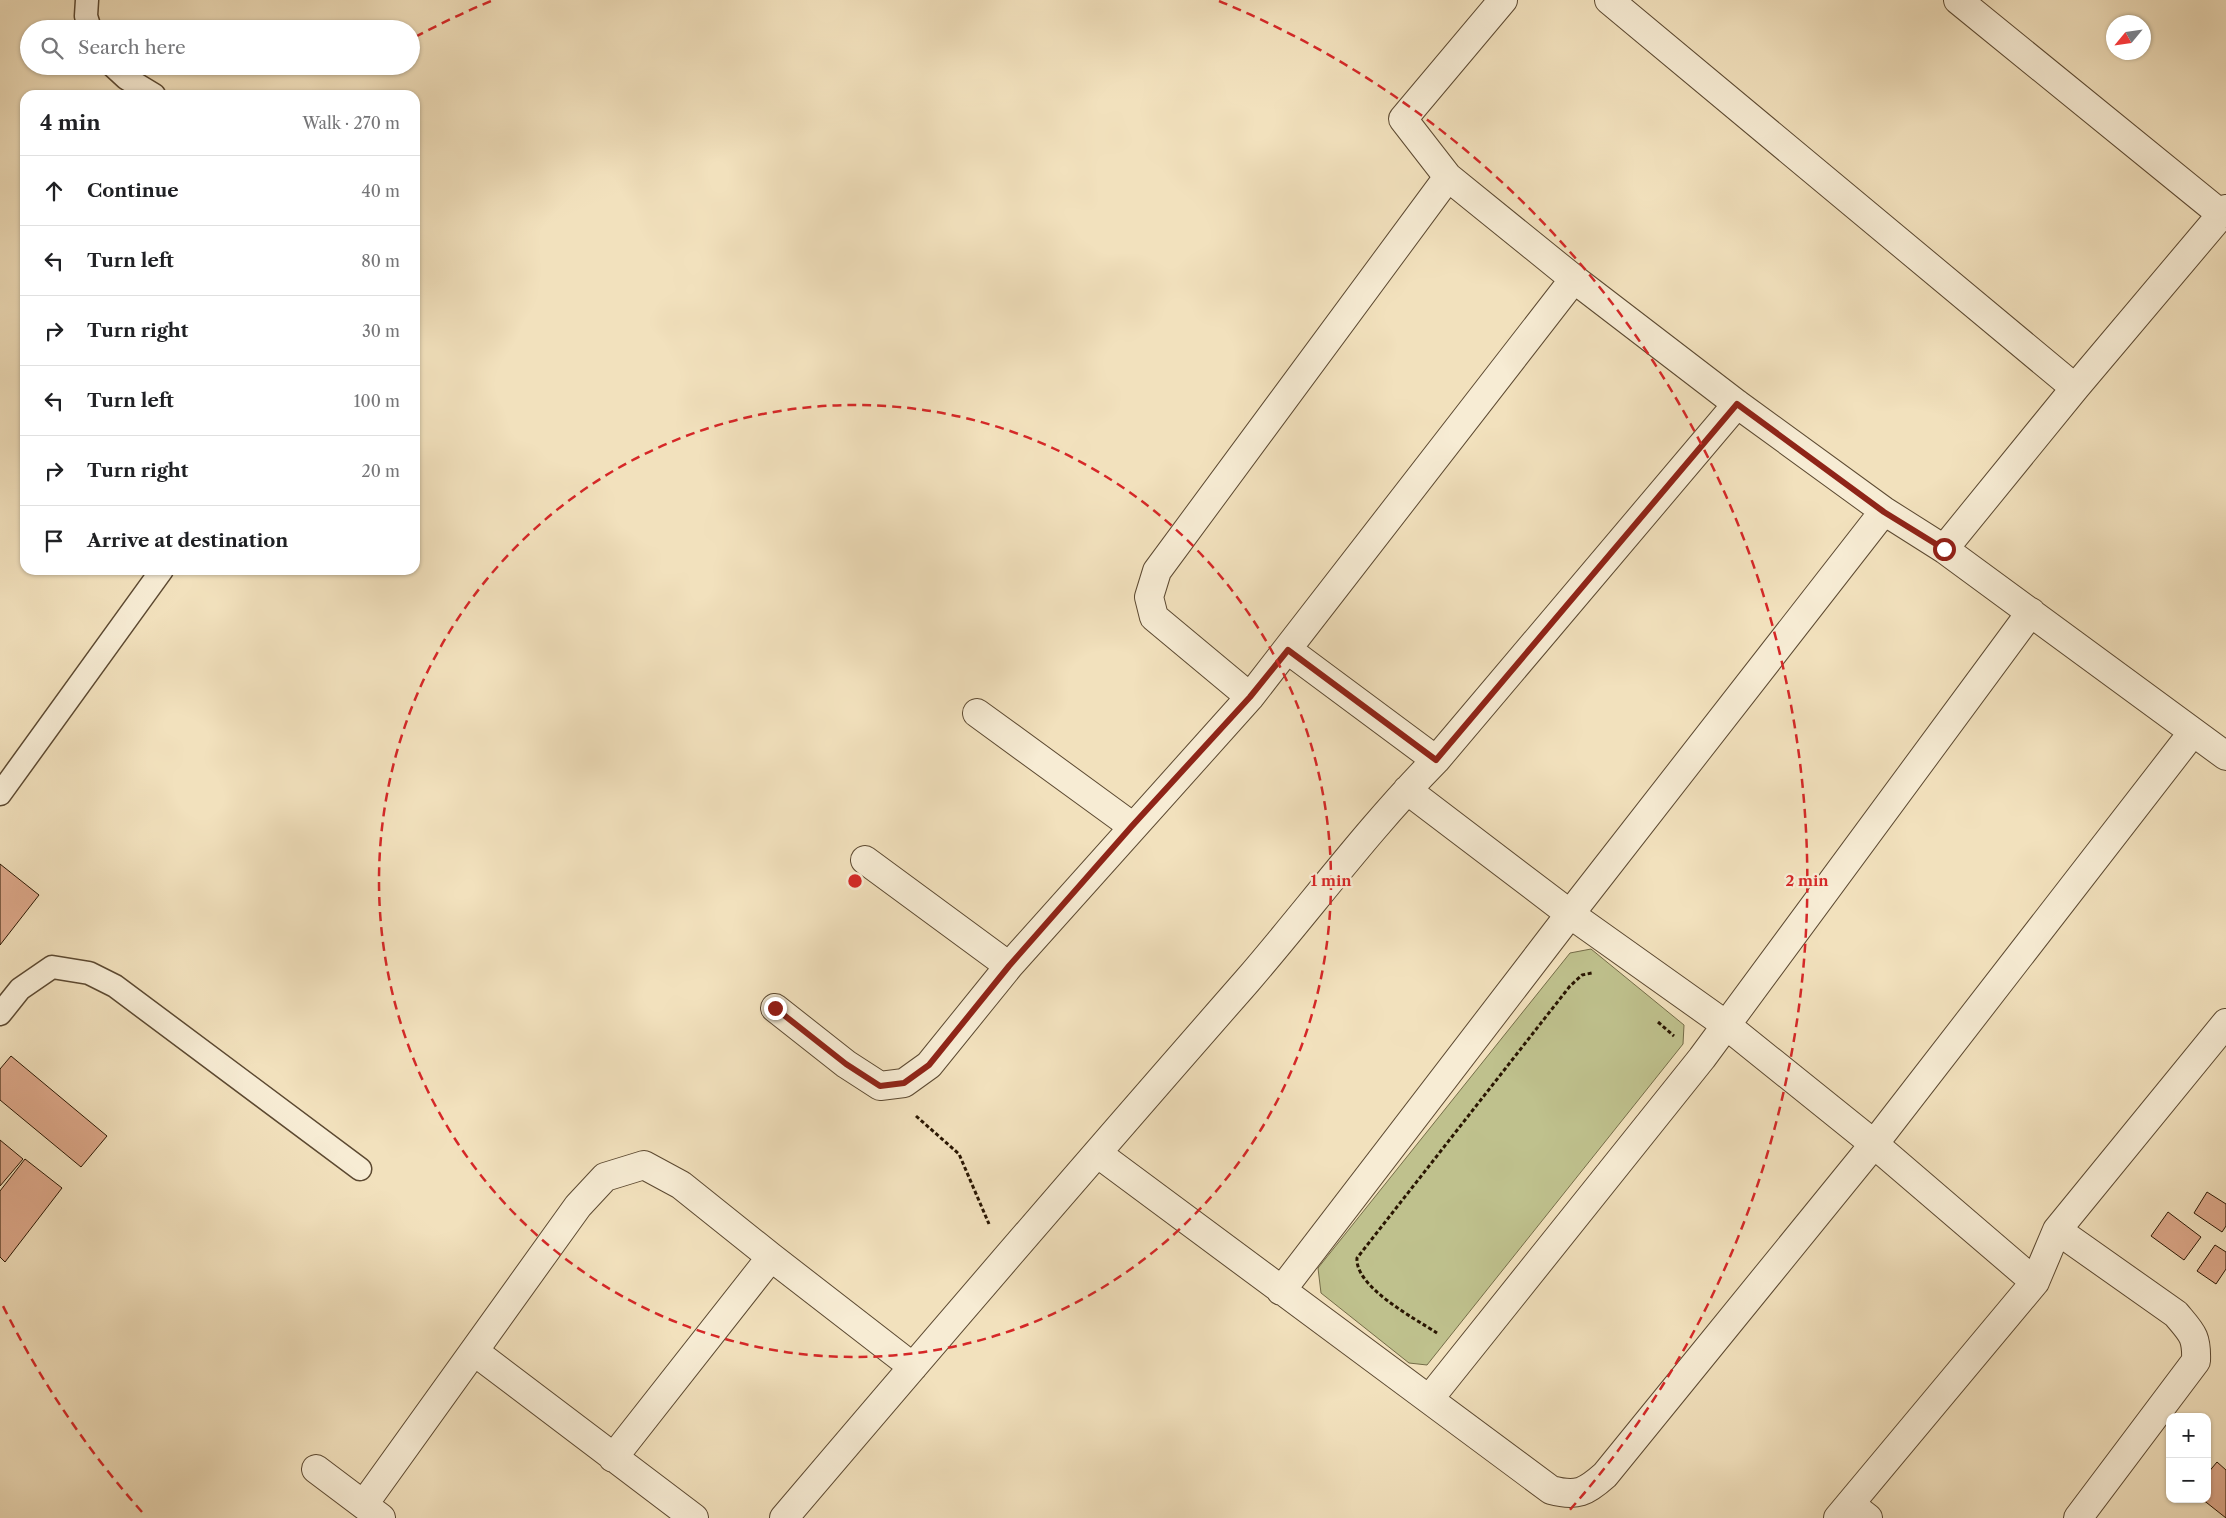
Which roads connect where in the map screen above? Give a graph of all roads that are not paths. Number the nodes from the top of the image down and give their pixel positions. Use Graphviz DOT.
graph roads {
  1 [pos="87,0"];
  2 [pos="1503,0"];
  3 [pos="1609,0"];
  4 [pos="1958,0"];
  5 [pos="87,20"];
  6 [pos="123,75"];
  7 [pos="146,90"];
  8 [pos="1448,177"];
  9 [pos="2224,212"];
  10 [pos="1574,279"];
  11 [pos="2075,388"];
  12 [pos="1737,404"];
  13 [pos="1884,512"];
  14 [pos="1944,549"];
  15 [pos="158,575"];
  16 [pos="2031,612"];
  17 [pos="1288,650"];
  18 [pos="1250,697"];
  19 [pos="977,713"];
  20 [pos="2193,732"];
  21 [pos="2226,756"];
  22 [pos="1436,760"];
  23 [pos="1407,790"];
  24 [pos="0,794"];
  25 [pos="1132,826"];
  26 [pos="865,860"];
  27 [pos="1570,914"];
  28 [pos="1009,966"];
  29 [pos="775,1008"];
  30 [pos="0,1014"];
  31 [pos="2226,1023"];
  32 [pos="1726,1025"];
  33 [pos="1874,1144"];
  34 [pos="1097,1153"];
  35 [pos="360,1169"];
  36 [pos="2057,1230"];
  37 [pos="770,1258"];
  38 [pos="2035,1282"];
  39 [pos="1281,1291"];
  40 [pos="475,1352"];
  41 [pos="913,1367"];
  42 [pos="1430,1398"];
  43 [pos="613,1458"];
  44 [pos="316,1469"];
  45 [pos="372,1511"];
  46 [pos="1852,1513"];
  47 [pos="694,1518"];
  48 [pos="784,1518"];
  49 [pos="2078,1518"];
  1 -- 5 [label="lane"];
  2 -- 8 [label="street"];
  3 -- 11 [label="street"];
  4 -- 9 [label="street"];
  6 -- 7 [label="lane"];
  8 -- 10 [label="street"];
  8 -- 18 [label="street"];
  9 -- 11 [label="street"];
  10 -- 12 [label="street"];
  10 -- 17 [label="street"];
  11 -- 14 [label="street"];
  12 -- 13 [label="street"];
  12 -- 22 [label="street"];
  13 -- 14 [label="street"];
  13 -- 27 [label="street"];
  14 -- 16 [label="street"];
  15 -- 24 [label="lane"];
  16 -- 20 [label="street"];
  16 -- 32 [label="street"];
  17 -- 18 [label="street"];
  17 -- 22 [label="street"];
  18 -- 25 [label="street"];
  19 -- 25 [label="street"];
  20 -- 21 [label="street"];
  20 -- 33 [label="street"];
  22 -- 23 [label="street"];
  23 -- 27 [label="street"];
  23 -- 34 [label="street"];
  25 -- 28 [label="street"];
  26 -- 28 [label="street"];
  27 -- 32 [label="street"];
  27 -- 39 [label="street"];
  28 -- 29 [label="street"];
  30 -- 35 [label="lane"];
  31 -- 36 [label="street"];
  32 -- 33 [label="street"];
  32 -- 42 [label="street"];
  33 -- 38 [label="street"];
  33 -- 42 [label="street"];
  34 -- 39 [label="street"];
  34 -- 41 [label="street"];
  36 -- 38 [label="street"];
  36 -- 49 [label="street"];
  37 -- 40 [label="street"];
  37 -- 41 [label="street"];
  37 -- 43 [label="street"];
  38 -- 46 [label="street"];
  39 -- 42 [label="street"];
  40 -- 43 [label="street"];
  40 -- 45 [label="street"];
  41 -- 48 [label="street"];
  43 -- 47 [label="street"];
  44 -- 45 [label="street"];
}
